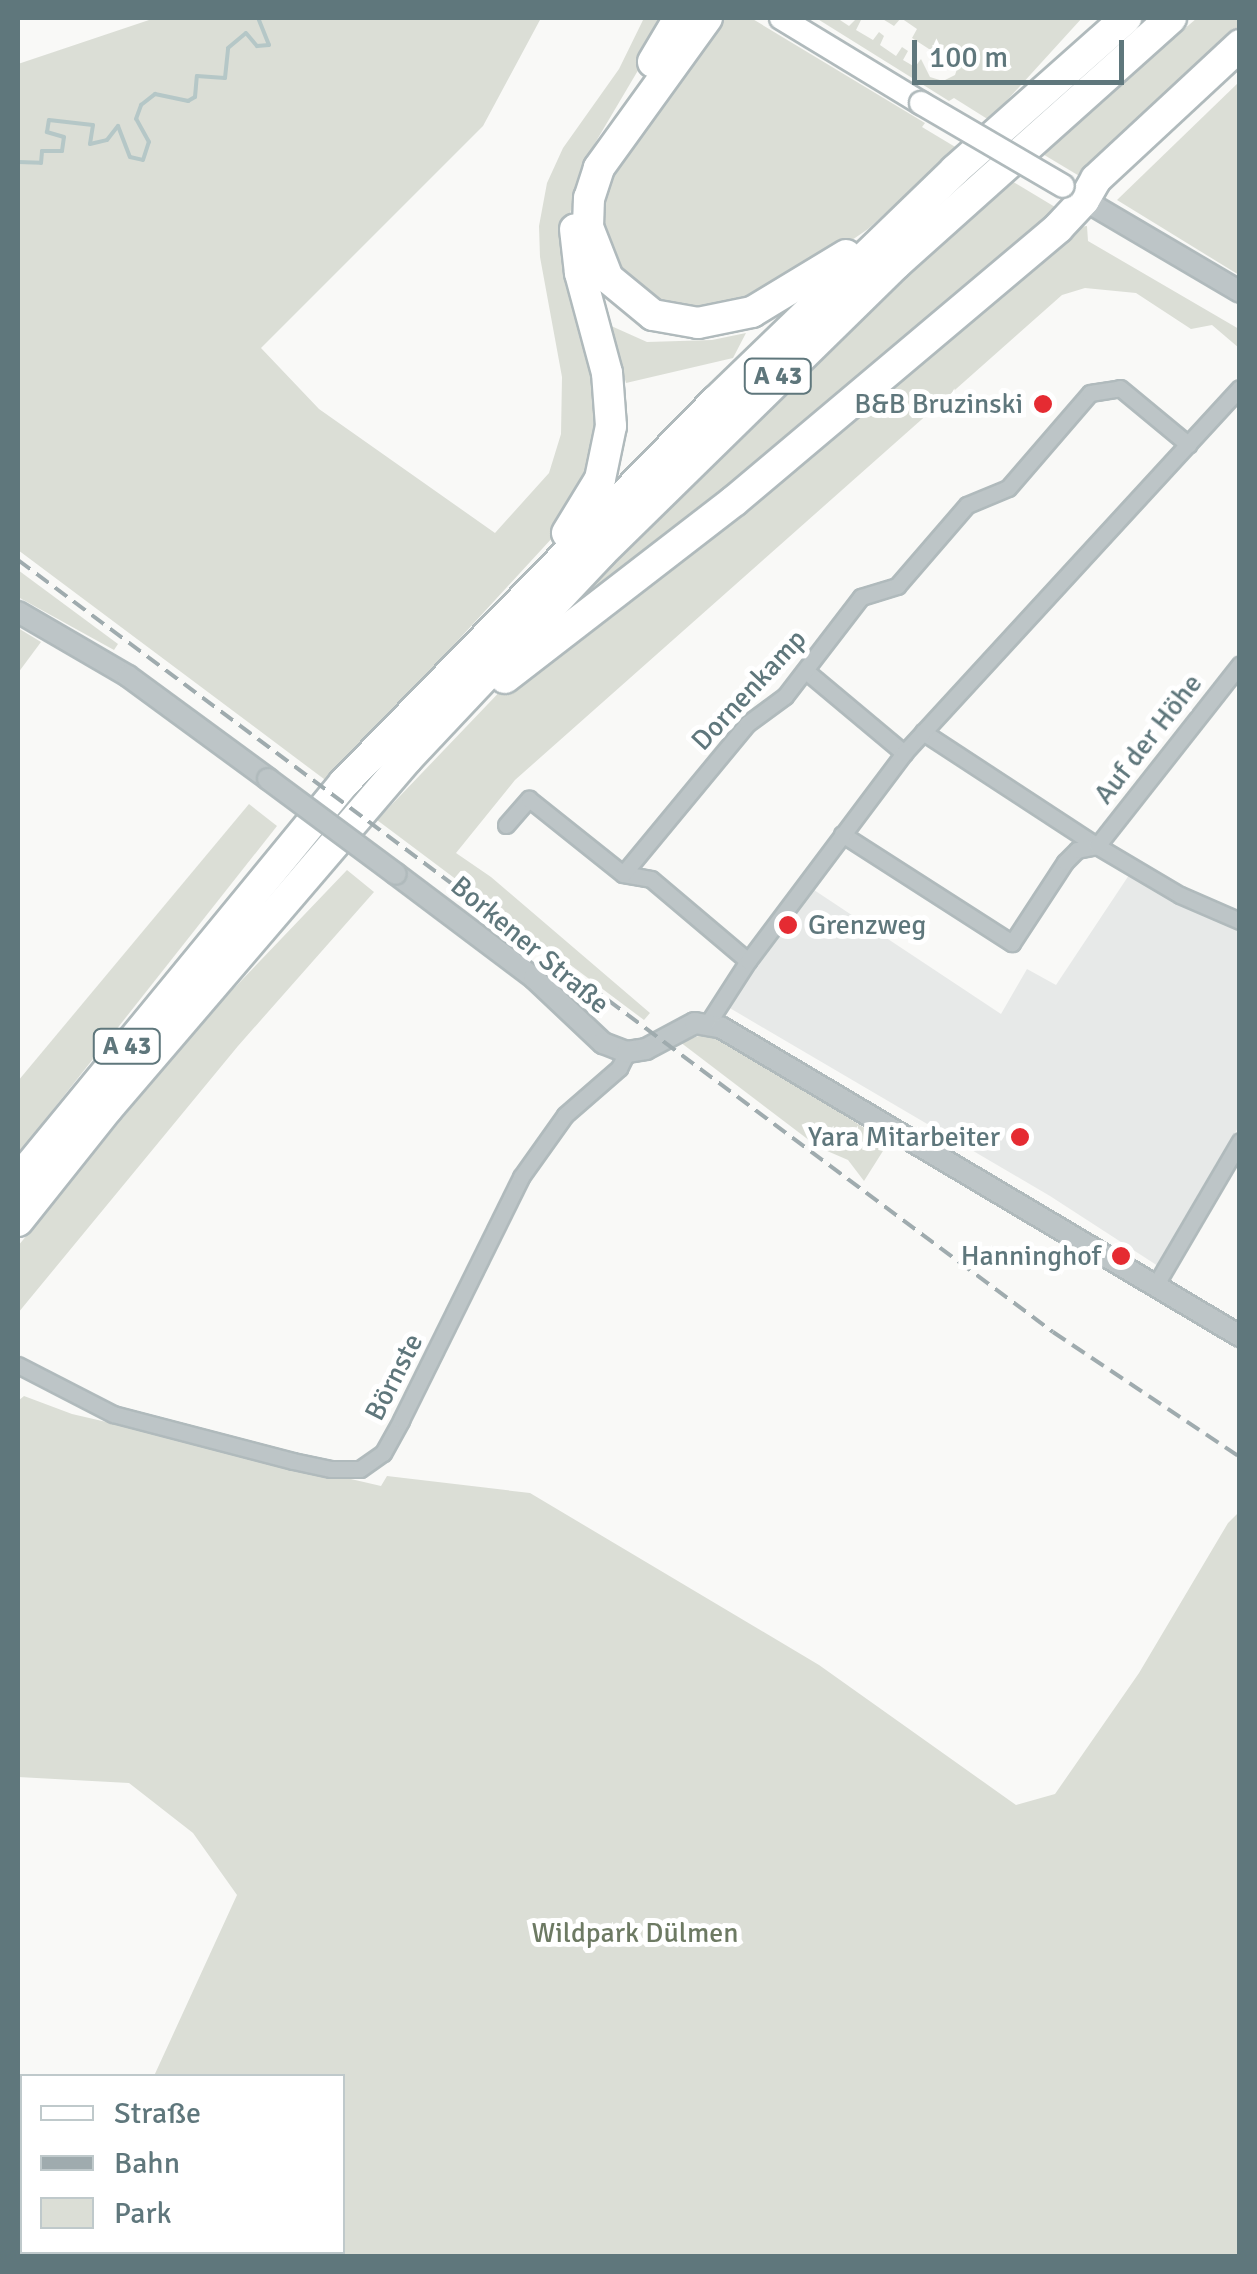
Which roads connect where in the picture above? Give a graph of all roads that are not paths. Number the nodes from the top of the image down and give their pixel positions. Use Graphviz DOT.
graph roads {
  1 [pos="707,18"];
  2 [pos="781,18"];
  3 [pos="1126,18"];
  4 [pos="1172,18"];
  5 [pos="677,19"];
  6 [pos="1240,45"];
  7 [pos="954,170"];
  8 [pos="1074,193"];
  9 [pos="1240,292"];
  10 [pos="1240,388"];
  11 [pos="1189,446"];
  12 [pos="18,612"];
  13 [pos="504,618"];
  14 [pos="1240,664"];
  15 [pos="806,671"];
  16 [pos="923,732"];
  17 [pos="904,753"];
  18 [pos="407,759"];
  19 [pos="506,825"];
  20 [pos="842,834"];
  21 [pos="1097,846"];
  22 [pos="624,874"];
  23 [pos="1240,921"];
  24 [pos="748,962"];
  25 [pos="708,1024"];
  26 [pos="627,1052"];
  27 [pos="1240,1142"];
  28 [pos="18,1180"];
  29 [pos="18,1221"];
  30 [pos="1155,1286"];
  31 [pos="1240,1336"];
  32 [pos="18,1365"];
  1 -- 7 [label="highway"];
  2 -- 8 [label="main road, bridge"];
  3 -- 7 [label="highway, A 43"];
  4 -- 18 [label="highway, A 43"];
  5 -- 13 [label="highway"];
  6 -- 8 [label="highway"];
  7 -- 13 [label="highway, A 43"];
  8 -- 9 [label="street"];
  8 -- 18 [label="highway"];
  10 -- 11 [label="street"];
  11 -- 15 [label="street, Dornenkamp"];
  11 -- 16 [label="street"];
  12 -- 26 [label="street, Borkener Straße, bridge"];
  13 -- 28 [label="highway, A 43"];
  14 -- 21 [label="street, Auf der Höhe"];
  15 -- 17 [label="street"];
  15 -- 22 [label="street, Dornenkamp"];
  16 -- 17 [label="street"];
  16 -- 21 [label="street"];
  17 -- 20 [label="street"];
  18 -- 29 [label="highway, A 43"];
  19 -- 22 [label="street"];
  20 -- 21 [label="street, Auf der Höhe"];
  20 -- 24 [label="street"];
  21 -- 23 [label="street"];
  22 -- 24 [label="street"];
  24 -- 25 [label="street"];
  25 -- 26 [label="street"];
  25 -- 30 [label="street"];
  26 -- 32 [label="street, Börnste"];
  27 -- 30 [label="street"];
  30 -- 31 [label="street"];
}
